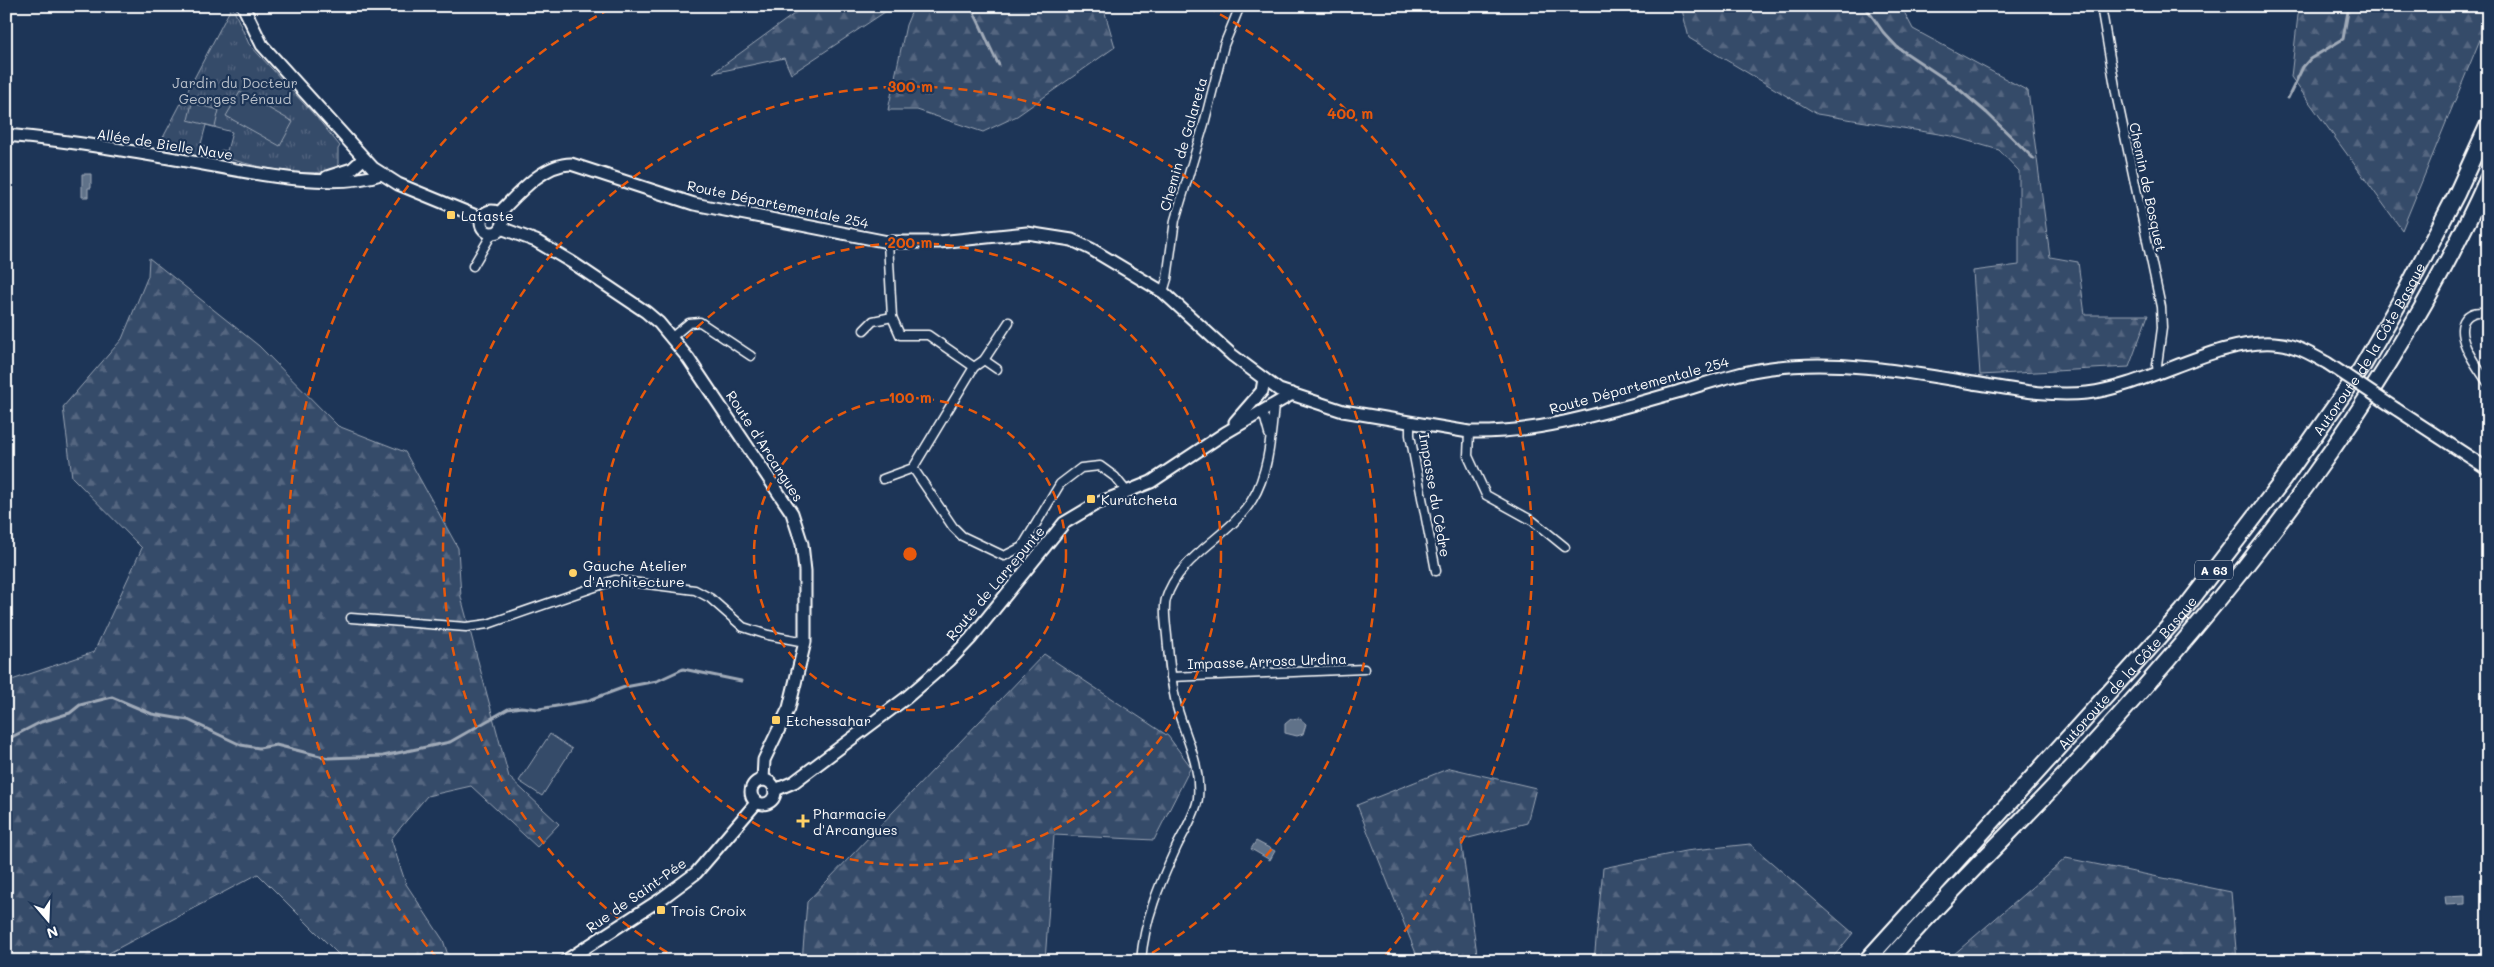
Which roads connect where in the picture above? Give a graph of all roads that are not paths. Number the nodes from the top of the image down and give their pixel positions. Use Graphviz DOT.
graph roads {
  1 [pos="242,6"];
  2 [pos="1240,6"];
  3 [pos="2101,6"];
  4 [pos="2488,125"];
  5 [pos="6,135"];
  6 [pos="363,159"];
  7 [pos="381,174"];
  8 [pos="2488,178"];
  9 [pos="319,179"];
  10 [pos="499,213"];
  11 [pos="481,218"];
  12 [pos="497,230"];
  13 [pos="888,242"];
  14 [pos="472,266"];
  15 [pos="1163,292"];
  16 [pos="2488,313"];
  17 [pos="892,317"];
  18 [pos="1009,322"];
  19 [pos="864,330"];
  20 [pos="672,337"];
  21 [pos="751,356"];
  22 [pos="984,360"];
  23 [pos="974,367"];
  24 [pos="997,369"];
  25 [pos="2158,373"];
  26 [pos="1264,379"];
  27 [pos="2488,383"];
  28 [pos="1292,394"];
  29 [pos="1258,396"];
  30 [pos="1266,409"];
  31 [pos="1410,423"];
  32 [pos="1469,432"];
  33 [pos="1225,433"];
  34 [pos="1270,438"];
  35 [pos="913,468"];
  36 [pos="2488,469"];
  37 [pos="883,479"];
  38 [pos="1126,492"];
  39 [pos="1565,547"];
  40 [pos="1436,571"];
  41 [pos="351,618"];
  42 [pos="805,642"];
  43 [pos="1364,669"];
  44 [pos="1171,678"];
  45 [pos="763,780"];
  46 [pos="775,790"];
  47 [pos="757,802"];
  48 [pos="2488,958"];
  49 [pos="565,961"];
  50 [pos="1141,961"];
  51 [pos="1866,961"];
  52 [pos="1888,961"];
  53 [pos="2477,961"];
  1 -- 6 [label="street"];
  2 -- 15 [label="street, Chemin de Galareta"];
  3 -- 25 [label="street, Chemin de Bosquet"];
  4 -- 51 [label="highway, Autoroute de la Côte Basque / A 63"];
  5 -- 9 [label="street, Allée de Bielle Nave"];
  6 -- 7 [label="street"];
  6 -- 9 [label="street, Allée de Bielle Nave"];
  7 -- 9 [label="street, Allée de Bielle Nave"];
  7 -- 11 [label="street"];
  8 -- 52 [label="highway, Autoroute de la Côte Basque / A 63"];
  10 -- 11 [label="street"];
  10 -- 12 [label="street"];
  10 -- 13 [label="street, Route Départementale 254"];
  11 -- 12 [label="street"];
  12 -- 14 [label="street"];
  12 -- 20 [label="street, Route d'Arcangues"];
  13 -- 15 [label="street, Route Départementale 254"];
  13 -- 17 [label="street"];
  15 -- 26 [label="street, Route Départementale 254"];
  16 -- 27 [label="street"];
  17 -- 19 [label="street"];
  17 -- 23 [label="street"];
  18 -- 22 [label="street"];
  20 -- 21 [label="street"];
  20 -- 42 [label="street, Route d'Arcangues"];
  22 -- 23 [label="street"];
  22 -- 24 [label="street"];
  23 -- 35 [label="street"];
  25 -- 32 [label="street, Route Départementale 254"];
  25 -- 36 [label="street, Route Départementale 254, bridge"];
  26 -- 28 [label="street, Route Départementale 254"];
  26 -- 29 [label="street, Route de Larrepunte"];
  28 -- 30 [label="street, Route de Larrepunte"];
  28 -- 31 [label="street, Route Départementale 254"];
  29 -- 30 [label="street"];
  29 -- 33 [label="street, Route de Larrepunte"];
  30 -- 33 [label="street, Route de Larrepunte"];
  30 -- 34 [label="street"];
  30 -- 34 [label="street"];
  31 -- 32 [label="street, Route Départementale 254"];
  31 -- 40 [label="street, Impasse du Cèdre"];
  32 -- 39 [label="street"];
  33 -- 38 [label="street, Route de Larrepunte"];
  34 -- 44 [label="street"];
  35 -- 37 [label="street"];
  35 -- 38 [label="street"];
  38 -- 46 [label="street, Route de Larrepunte"];
  41 -- 42 [label="street"];
  42 -- 45 [label="street, Route d'Arcangues"];
  43 -- 44 [label="street, Impasse Arrosa Urdina"];
  44 -- 50 [label="street"];
  45 -- 46 [label="street"];
  45 -- 47 [label="street"];
  46 -- 47 [label="street"];
  47 -- 49 [label="street, Rue de Saint-Pée"];
  48 -- 53 [label="street"];
}
